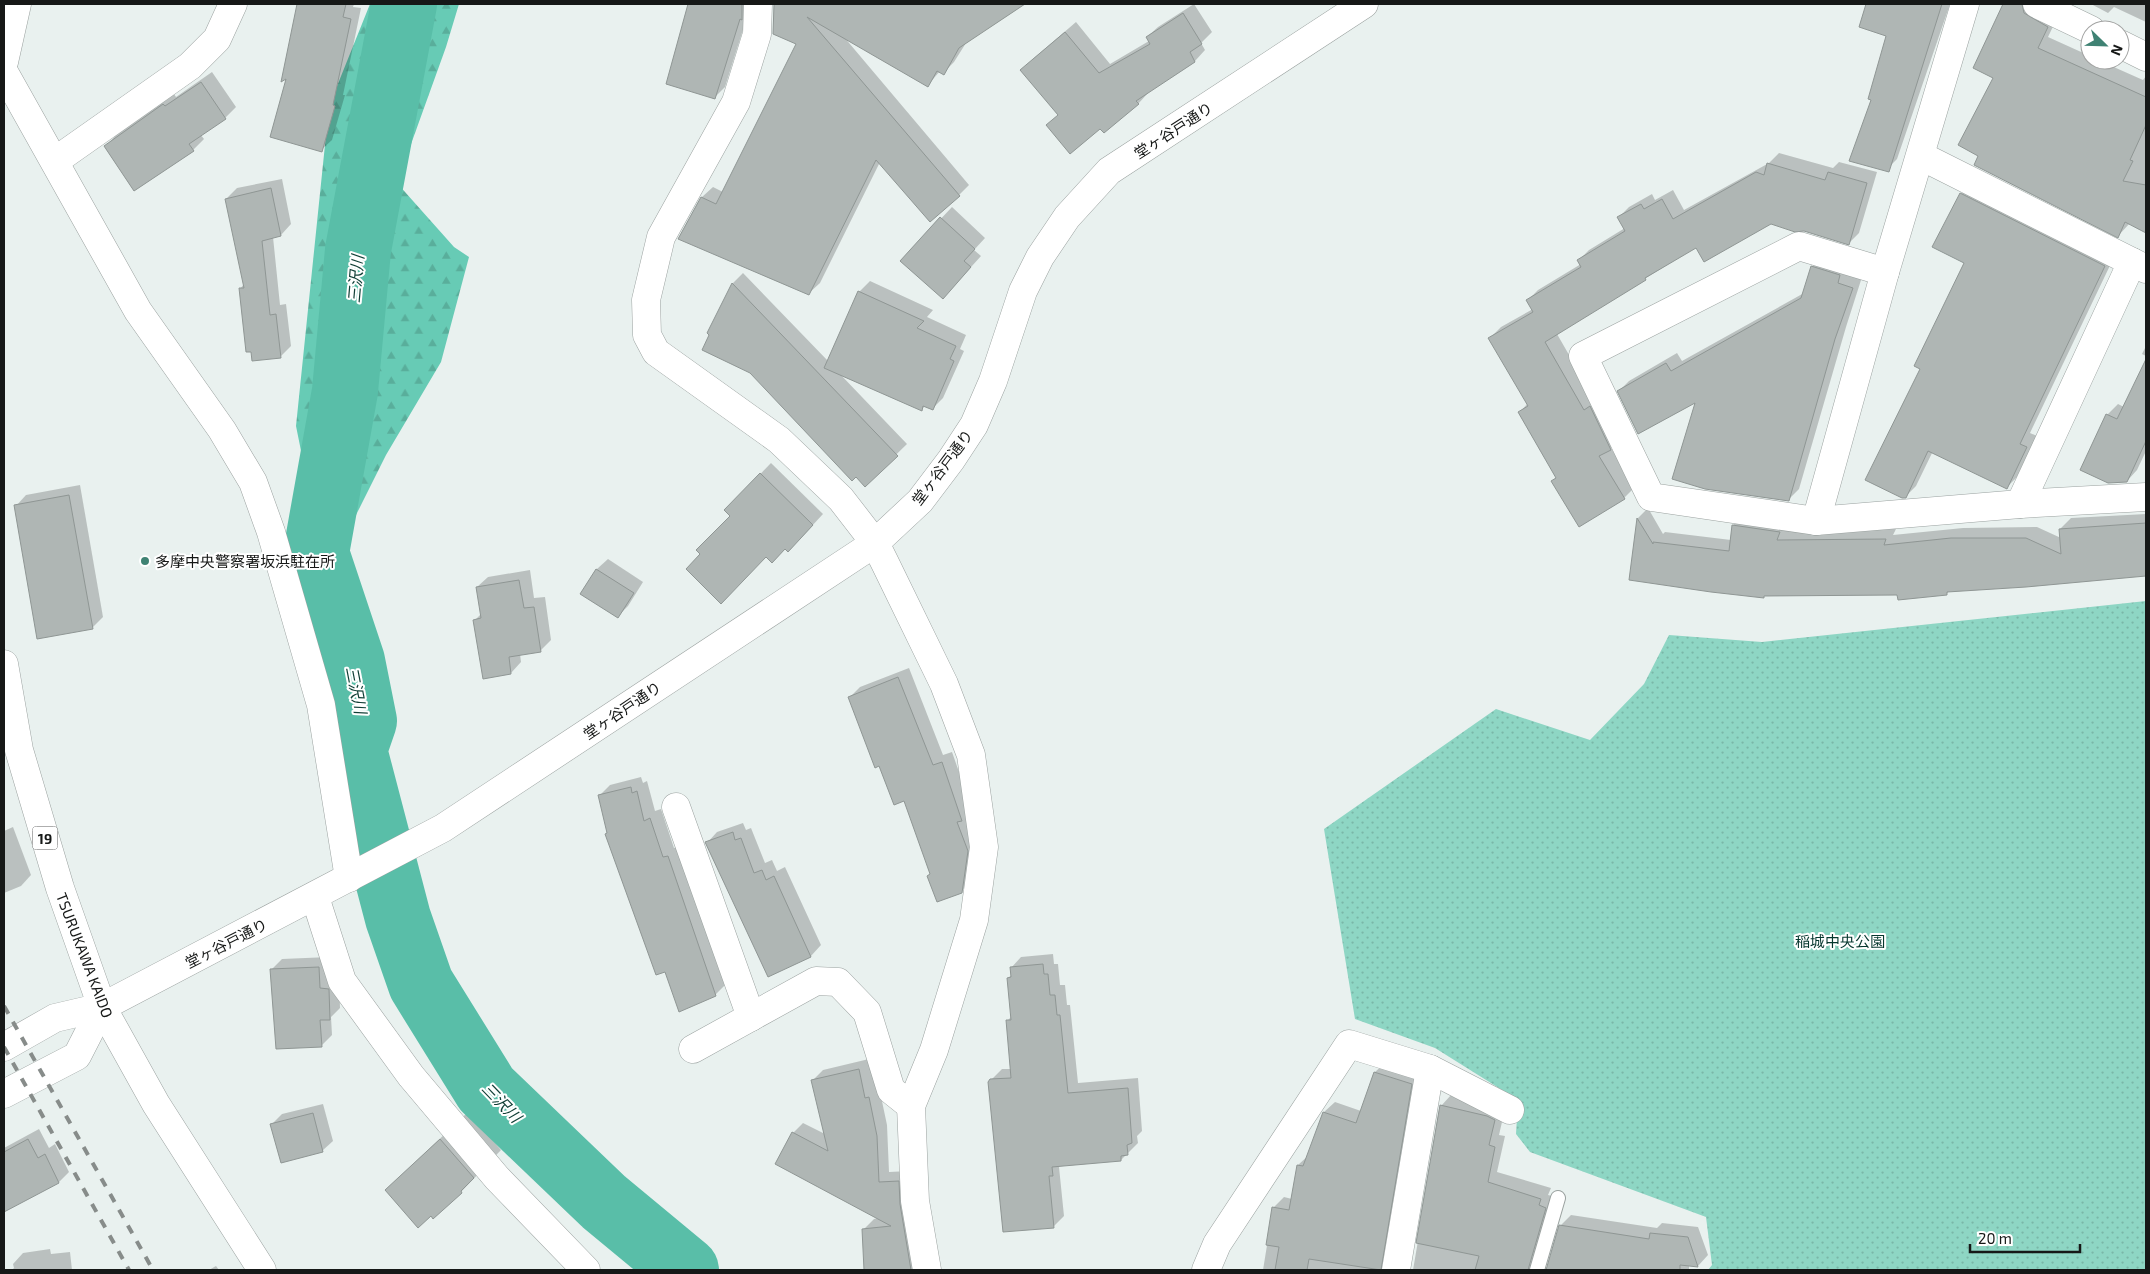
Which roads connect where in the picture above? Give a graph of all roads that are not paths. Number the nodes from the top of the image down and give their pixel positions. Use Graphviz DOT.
graph roads {
  1 [pos="17,4"];
  2 [pos="233,4"];
  3 [pos="758,4"];
  4 [pos="1364,4"];
  5 [pos="1965,4"];
  6 [pos="2037,4"];
  7 [pos="2080,25"];
  8 [pos="2130,49"];
  9 [pos="2146,57"];
  10 [pos="4,62"];
  11 [pos="4,72"];
  12 [pos="1921,156"];
  13 [pos="54,161"];
  14 [pos="2139,266"];
  15 [pos="1885,272"];
  16 [pos="2146,497"];
  17 [pos="2020,504"];
  18 [pos="1816,522"];
  19 [pos="875,542"];
  20 [pos="4,664"];
  21 [pos="676,807"];
  22 [pos="349,878"];
  23 [pos="315,897"];
  24 [pos="102,1007"];
  25 [pos="751,1017"];
  26 [pos="4,1047"];
  27 [pos="693,1049"];
  28 [pos="1430,1070"];
  29 [pos="4,1094"];
  30 [pos="911,1106"];
  31 [pos="1510,1110"];
  32 [pos="1558,1198"];
  33 [pos="262,1270"];
  34 [pos="586,1270"];
  35 [pos="927,1270"];
  36 [pos="1206,1270"];
  37 [pos="1396,1270"];
  38 [pos="1537,1270"];
  1 -- 10 [label="street"];
  2 -- 13 [label="street"];
  3 -- 19 [label="street"];
  4 -- 19 [label="street, 堂ヶ谷戸通り"];
  5 -- 12 [label="street"];
  6 -- 7 [label="street"];
  8 -- 9 [label="street"];
  11 -- 13 [label="street"];
  12 -- 14 [label="street"];
  12 -- 15 [label="street"];
  13 -- 22 [label="street"];
  14 -- 17 [label="street"];
  15 -- 18 [label="street"];
  15 -- 18 [label="street"];
  16 -- 17 [label="street"];
  17 -- 18 [label="street"];
  19 -- 22 [label="street, 堂ヶ谷戸通り"];
  19 -- 30 [label="street"];
  20 -- 24 [label="street, TSURUKAWA KAIDO / 19"];
  21 -- 25 [label="street"];
  22 -- 23 [label="street, 堂ヶ谷戸通り"];
  23 -- 24 [label="street, 堂ヶ谷戸通り"];
  23 -- 34 [label="street"];
  24 -- 26 [label="street, 堂ヶ谷戸通り"];
  24 -- 29 [label="street"];
  24 -- 33 [label="street, TSURUKAWA KAIDO / 19"];
  25 -- 27 [label="street"];
  25 -- 30 [label="street"];
  28 -- 31 [label="street"];
  28 -- 36 [label="street"];
  28 -- 37 [label="street"];
  30 -- 35 [label="street"];
  32 -- 38 [label="lane"];
}
